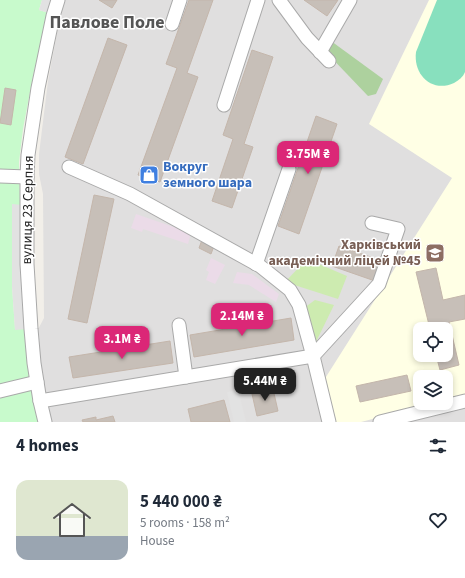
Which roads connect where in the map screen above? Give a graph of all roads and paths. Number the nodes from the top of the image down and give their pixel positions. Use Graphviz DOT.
graph roads {
  1 [pos="58,0"];
  2 [pos="180,0"];
  3 [pos="258,0"];
  4 [pos="279,0"];
  5 [pos="350,0"];
  6 [pos="172,24"];
  7 [pos="320,52"];
  8 [pos="329,61"];
  9 [pos="224,105"];
  10 [pos="69,166"];
  11 [pos="289,169"];
  12 [pos="0,176"];
  13 [pos="27,177"];
  14 [pos="372,223"];
  15 [pos="256,264"];
  16 [pos="179,325"];
  17 [pos="313,356"];
  18 [pos="186,377"];
  19 [pos="37,382"];
  20 [pos="0,391"];
  21 [pos="40,401"];
  22 [pos="465,401"];
  23 [pos="45,422"];
  24 [pos="329,422"];
  25 [pos="380,422"];
  1 -- 13 [label="street, вулиця 23 Серпня"];
  2 -- 6 [label="street"];
  3 -- 9 [label="street"];
  4 -- 7 [label="street"];
  5 -- 7 [label="street"];
  7 -- 8 [label="street"];
  10 -- 15 [label="street"];
  11 -- 15 [label="street"];
  12 -- 13 [label="street"];
  13 -- 19 [label="street, вулиця 23 Серпня"];
  14 -- 17 [label="street"];
  15 -- 17 [label="street"];
  16 -- 18 [label="street"];
  17 -- 18 [label="street"];
  17 -- 24 [label="street"];
  18 -- 21 [label="street"];
  19 -- 20 [label="street"];
  19 -- 21 [label="street, вулиця 23 Серпня"];
  21 -- 23 [label="street, вулиця 23 Серпня"];
  22 -- 25 [label="street"];
}
